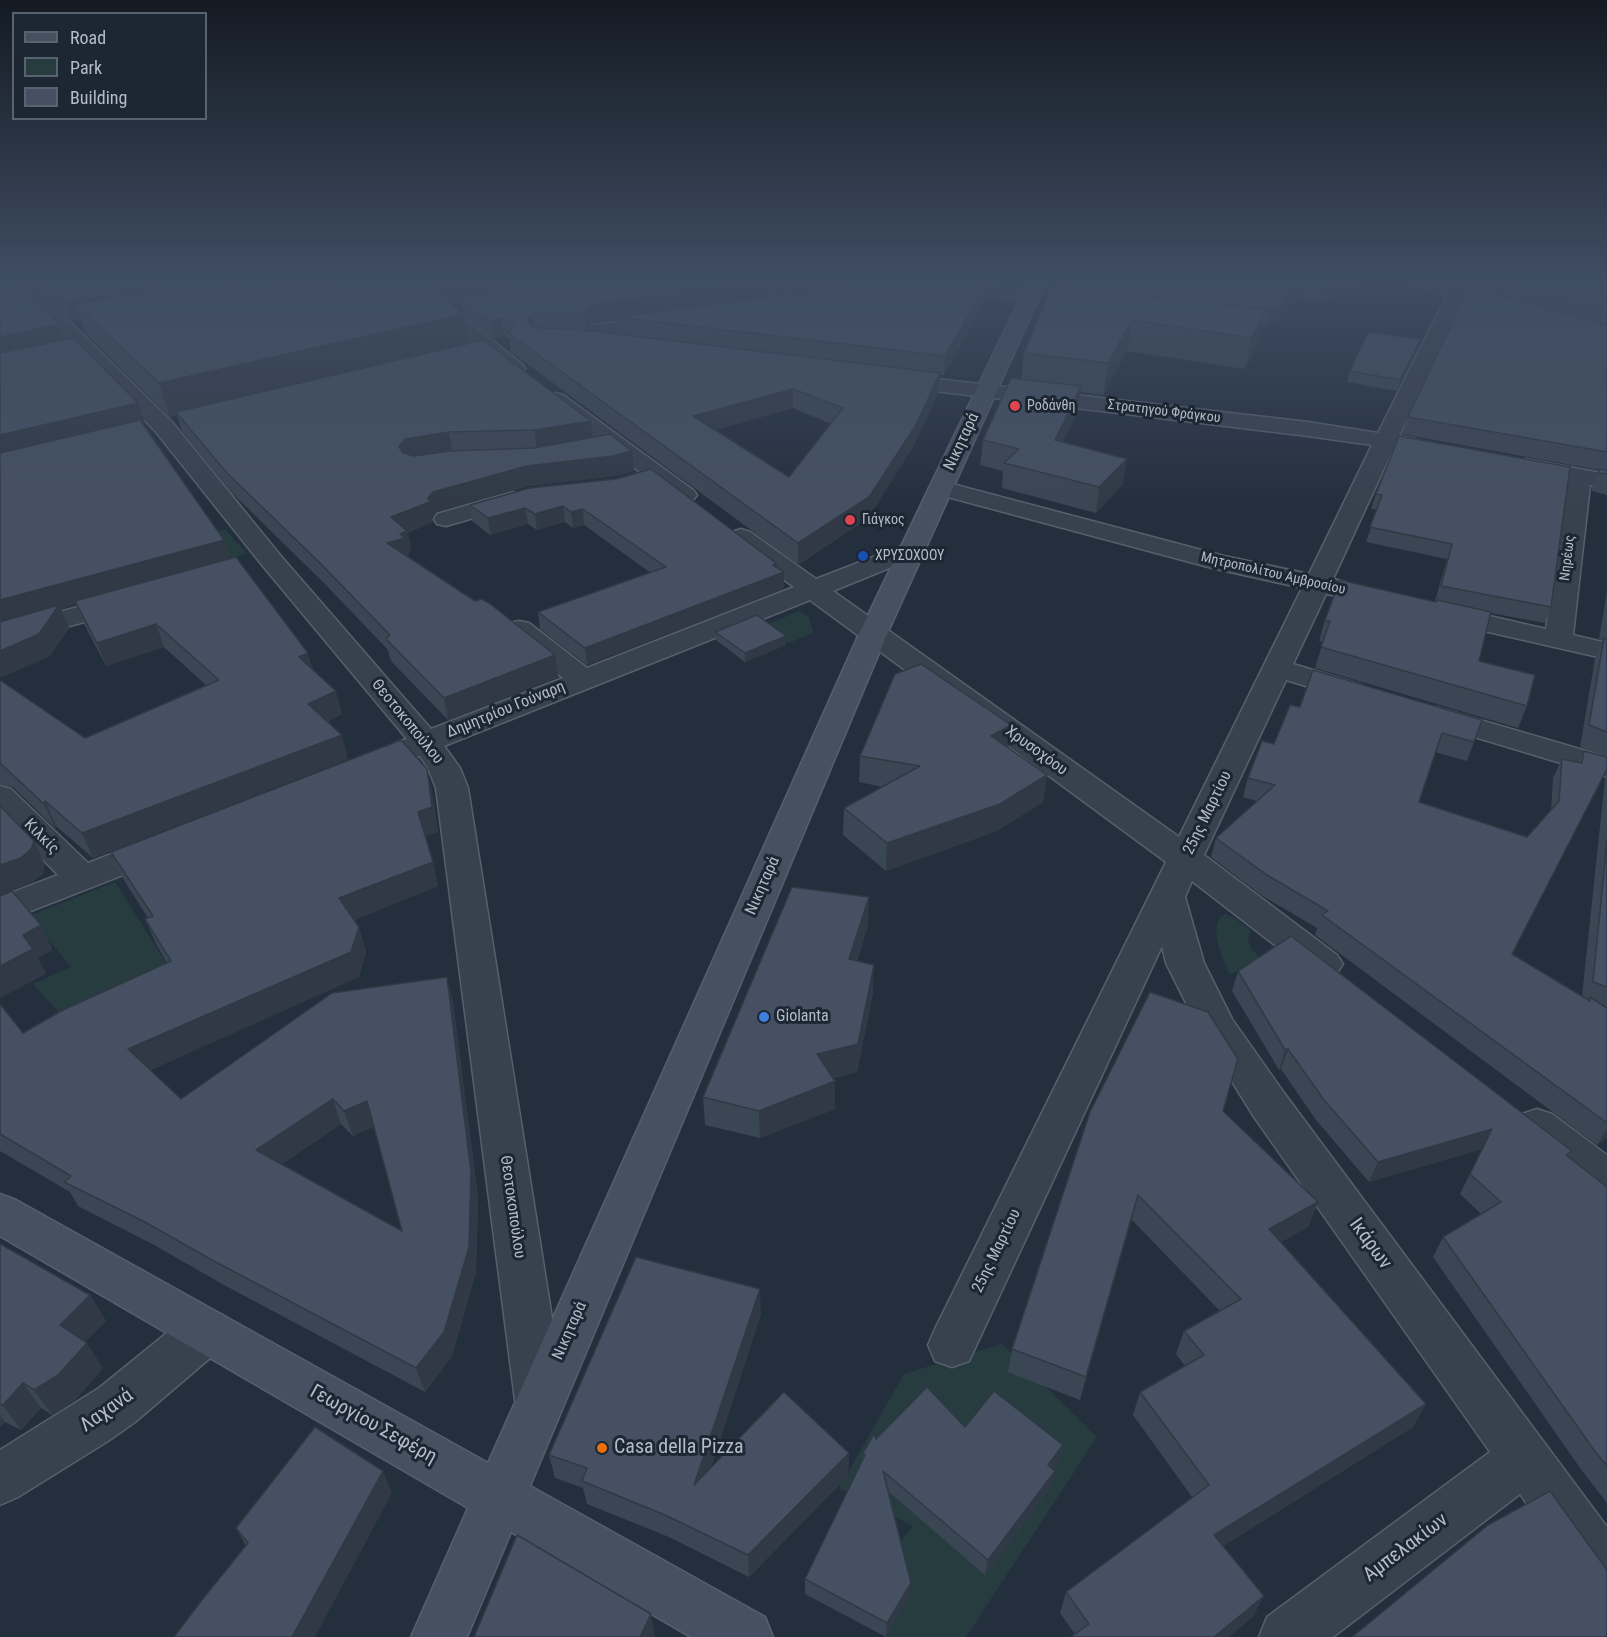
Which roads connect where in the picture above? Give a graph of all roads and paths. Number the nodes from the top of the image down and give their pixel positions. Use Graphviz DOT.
graph roads {
  1 [pos="93,356"];
  2 [pos="518,356"];
  3 [pos="1002,356"];
  4 [pos="1426,356"];
  5 [pos="867,376"];
  6 [pos="986,391"];
  7 [pos="1386,441"];
  8 [pos="1431,448"];
  9 [pos="1510,463"];
  10 [pos="656,474"];
  11 [pos="1579,476"];
  12 [pos="1607,481"];
  13 [pos="627,482"];
  14 [pos="941,488"];
  15 [pos="530,495"];
  16 [pos="446,519"];
  17 [pos="912,550"];
  18 [pos="1317,584"];
  19 [pos="811,590"];
  20 [pos="1363,594"];
  21 [pos="147,596"];
  22 [pos="1421,608"];
  23 [pos="506,619"];
  24 [pos="873,634"];
  25 [pos="0,637"];
  26 [pos="1558,640"];
  27 [pos="1607,651"];
  28 [pos="1277,668"];
  29 [pos="584,680"];
  30 [pos="1379,699"];
  31 [pos="1414,709"];
  32 [pos="426,742"];
  33 [pos="382,760"];
  34 [pos="1607,767"];
  35 [pos="0,796"];
  36 [pos="182,839"];
  37 [pos="82,878"];
  38 [pos="1177,878"];
  39 [pos="0,911"];
  40 [pos="1345,980"];
  41 [pos="1513,1108"];
  42 [pos="1607,1179"];
  43 [pos="0,1213"];
  44 [pos="206,1331"];
  45 [pos="952,1345"];
  46 [pos="540,1400"];
  47 [pos="1525,1458"];
  48 [pos="0,1479"];
  49 [pos="498,1495"];
  50 [pos="1607,1572"];
  51 [pos="439,1637"];
  52 [pos="745,1637"];
  53 [pos="1287,1637"];
  1 -- 32 [label="street, Θεοτοκοπούλου"];
  2 -- 10 [label="street, Χρυσοχόου"];
  3 -- 6 [label="street, Νικηταρά"];
  4 -- 7 [label="street, 25ης Μαρτίου"];
  5 -- 6 [label="street, Στρατηγού Φράγκου"];
  6 -- 7 [label="street, Στρατηγού Φράγκου"];
  6 -- 14 [label="street, Νικηταρά"];
  7 -- 8 [label="street, Στρατηγού Φράγκου"];
  7 -- 18 [label="street, 25ης Μαρτίου"];
  9 -- 11 [label="street"];
  10 -- 13 [label="street"];
  10 -- 19 [label="street, Χρυσοχόου"];
  11 -- 12 [label="street"];
  11 -- 26 [label="street, Νηρέως"];
  14 -- 17 [label="street, Νικηταρά"];
  14 -- 18 [label="street, Μητροπολίτου Αμβροσίου"];
  15 -- 16 [label="street"];
  17 -- 19 [label="street, Δημητρίου Γούναρη"];
  17 -- 24 [label="street, Νικηταρά"];
  18 -- 20 [label="street, Μητροπολίτου Αμβροσίου"];
  18 -- 28 [label="street, 25ης Μαρτίου"];
  19 -- 24 [label="street, Χρυσοχόου"];
  19 -- 29 [label="street, Δημητρίου Γούναρη"];
  21 -- 25 [label="street"];
  22 -- 26 [label="street"];
  23 -- 29 [label="street"];
  24 -- 38 [label="street, Χρυσοχόου"];
  24 -- 46 [label="street, Νικηταρά"];
  26 -- 27 [label="street"];
  28 -- 30 [label="street"];
  28 -- 38 [label="street, 25ης Μαρτίου"];
  29 -- 32 [label="street, Δημητρίου Γούναρη"];
  31 -- 34 [label="street"];
  32 -- 33 [label="street, Δημητρίου Γούναρη"];
  32 -- 46 [label="street, Θεοτοκοπούλου"];
  35 -- 37 [label="street, Κιλκίς"];
  36 -- 37 [label="street"];
  37 -- 39 [label="street"];
  38 -- 40 [label="street, Χρυσοχόου"];
  38 -- 45 [label="street, 25ης Μαρτίου"];
  38 -- 47 [label="street, Ικάρων"];
  41 -- 42 [label="street"];
  43 -- 44 [label="street, Γεωργίου Σεφέρη"];
  44 -- 48 [label="street, Λαχανά"];
  44 -- 49 [label="street, Γεωργίου Σεφέρη"];
  46 -- 49 [label="street, Νικηταρά"];
  47 -- 50 [label="street, Ικάρων"];
  47 -- 53 [label="street, Αμπελακίων"];
  49 -- 51 [label="street, Νικηταρά"];
  49 -- 52 [label="street, Γεωργίου Σεφέρη"];
}
